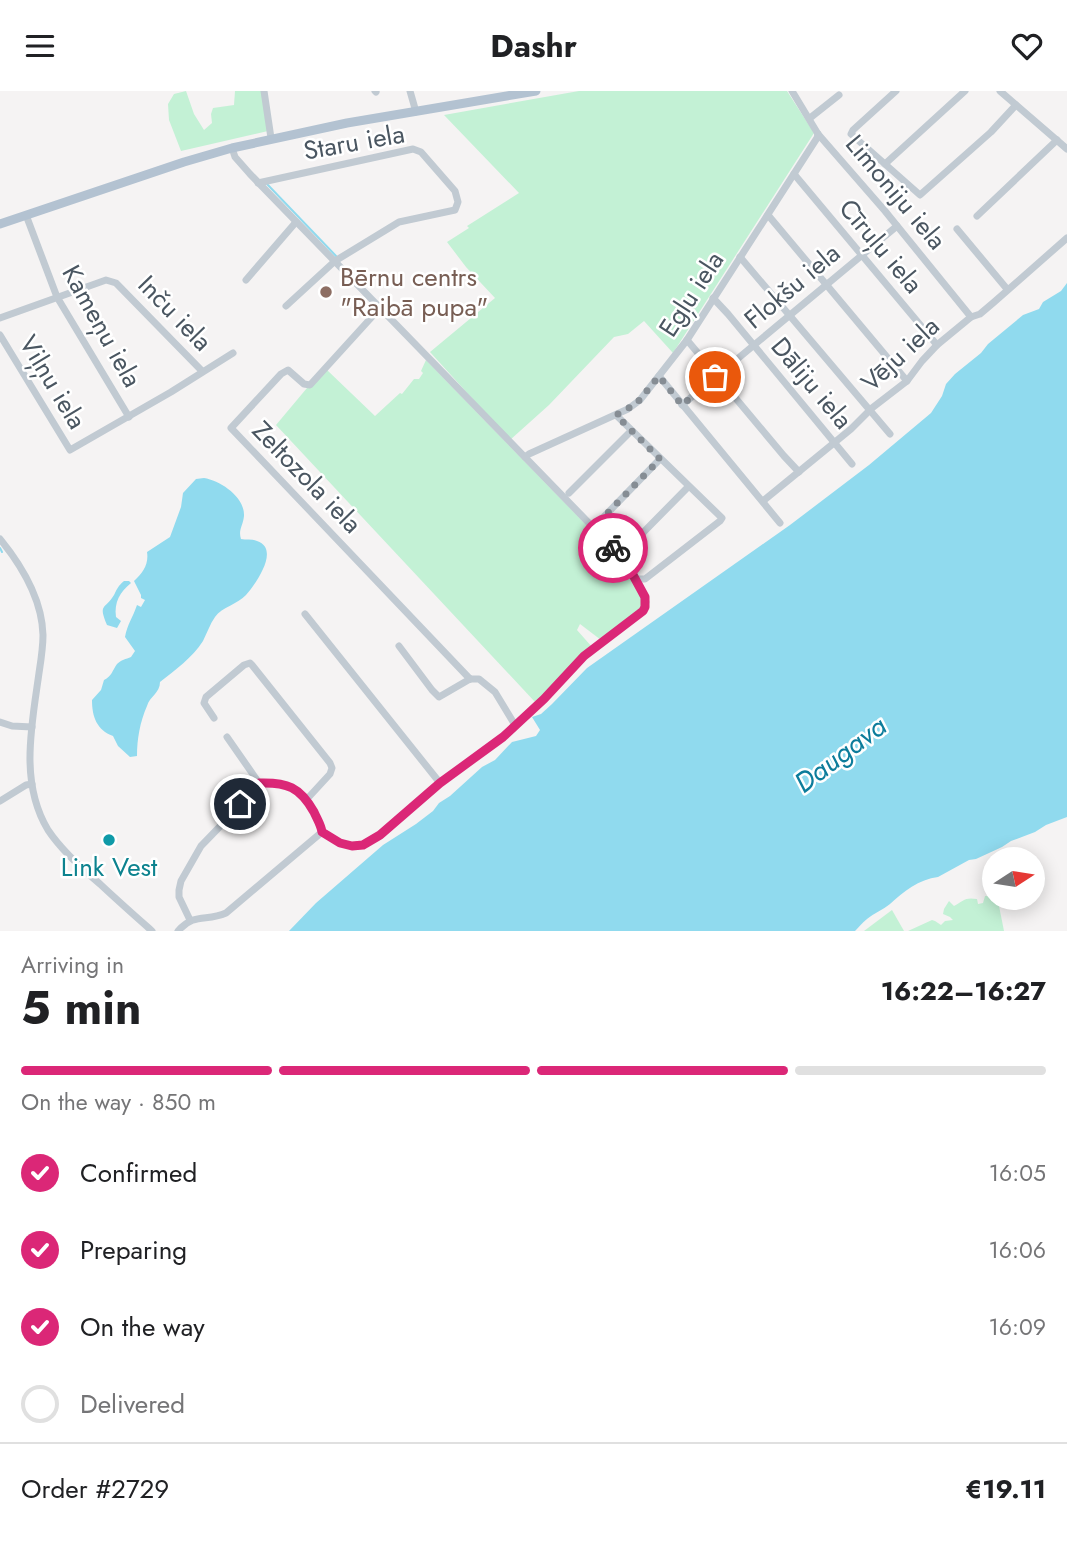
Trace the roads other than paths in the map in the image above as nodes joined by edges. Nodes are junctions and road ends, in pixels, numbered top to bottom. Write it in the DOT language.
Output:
graph roads {
  1 [pos="264,91"];
  2 [pos="410,91"];
  3 [pos="537,91"];
  4 [pos="792,91"];
  5 [pos="896,91"];
  6 [pos="965,91"];
  7 [pos="1000,91"];
  8 [pos="839,95"];
  9 [pos="1016,105"];
  10 [pos="416,112"];
  11 [pos="810,118"];
  12 [pos="818,134"];
  13 [pos="271,138"];
  14 [pos="1057,139"];
  15 [pos="232,148"];
  16 [pos="1067,149"];
  17 [pos="885,164"];
  18 [pos="794,174"];
  19 [pos="258,183"];
  20 [pos="26,215"];
  21 [pos="768,215"];
  22 [pos="977,216"];
  23 [pos="296,222"];
  24 [pos="0,224"];
  25 [pos="897,226"];
  26 [pos="957,229"];
  27 [pos="1067,238"];
  28 [pos="862,255"];
  29 [pos="740,257"];
  30 [pos="334,261"];
  31 [pos="246,280"];
  32 [pos="826,285"];
  33 [pos="1007,289"];
  34 [pos="57,297"];
  35 [pos="713,298"];
  36 [pos="286,306"];
  37 [pos="380,309"];
  38 [pos="790,316"];
  39 [pos="971,317"];
  40 [pos="0,318"];
  41 [pos="0,335"];
  42 [pos="687,340"];
  43 [pos="937,345"];
  44 [pos="753,346"];
  45 [pos="233,353"];
  46 [pos="202,371"];
  47 [pos="718,375"];
  48 [pos="659,376"];
  49 [pos="906,381"];
  50 [pos="682,405"];
  51 [pos="870,411"];
  52 [pos="616,415"];
  53 [pos="129,417"];
  54 [pos="631,431"];
  55 [pos="890,434"];
  56 [pos="835,443"];
  57 [pos="525,457"];
  58 [pos="660,459"];
  59 [pos="852,464"];
  60 [pos="799,472"];
  61 [pos="688,487"];
  62 [pos="569,493"];
  63 [pos="763,501"];
  64 [pos="780,523"];
  65 [pos="593,528"];
  66 [pos="0,539"];
  67 [pos="620,556"];
  68 [pos="635,579"];
  69 [pos="305,614"];
  70 [pos="399,646"];
  71 [pos="470,679"];
  72 [pos="214,717"];
  73 [pos="1,723"];
  74 [pos="515,725"];
  75 [pos="32,727"];
  76 [pos="227,737"];
  77 [pos="259,783"];
  78 [pos="440,783"];
  79 [pos="32,784"];
  80 [pos="307,799"];
  81 [pos="0,801"];
  82 [pos="322,832"];
  83 [pos="190,920"];
  84 [pos="152,931"];
  85 [pos="178,931"];
  1 -- 13 [label="street"];
  2 -- 10 [label="street"];
  3 -- 10 [label="main road"];
  4 -- 11 [label="street, Limoniju iela"];
  5 -- 17 [label="street"];
  6 -- 17 [label="street"];
  7 -- 9 [label="street"];
  8 -- 11 [label="street"];
  9 -- 14 [label="street"];
  9 -- 17 [label="street"];
  10 -- 13 [label="main road"];
  11 -- 12 [label="street, Limoniju iela"];
  12 -- 18 [label="street, Egļu iela"];
  12 -- 25 [label="street, Limoniju iela"];
  13 -- 15 [label="main road"];
  14 -- 16 [label="street"];
  14 -- 22 [label="street"];
  15 -- 19 [label="street"];
  15 -- 20 [label="main road"];
  18 -- 21 [label="street, Egļu iela"];
  18 -- 28 [label="street, Cīruļu iela"];
  19 -- 23 [label="street"];
  19 -- 30 [label="street, Staru iela"];
  20 -- 24 [label="main road"];
  20 -- 34 [label="street, Kameņu iela"];
  21 -- 29 [label="street, Egļu iela"];
  21 -- 32 [label="street"];
  23 -- 30 [label="street"];
  23 -- 31 [label="street"];
  25 -- 28 [label="street, Flokšu iela"];
  25 -- 39 [label="street, Limoniju iela"];
  26 -- 33 [label="street"];
  27 -- 33 [label="street, Vēju iela"];
  28 -- 32 [label="street, Flokšu iela"];
  28 -- 43 [label="street, Cīruļu iela"];
  29 -- 35 [label="street, Egļu iela"];
  29 -- 38 [label="street"];
  30 -- 36 [label="street"];
  30 -- 37 [label="street"];
  32 -- 38 [label="street, Flokšu iela"];
  32 -- 49 [label="street"];
  33 -- 39 [label="street, Vēju iela"];
  34 -- 40 [label="street, Inču iela"];
  34 -- 46 [label="street, Inču iela"];
  34 -- 53 [label="street, Kameņu iela"];
  35 -- 42 [label="street, Egļu iela"];
  35 -- 44 [label="street, Dāliju iela"];
  37 -- 57 [label="street"];
  37 -- 71 [label="street, Zeltozola iela"];
  38 -- 44 [label="street, Flokšu iela"];
  38 -- 51 [label="street"];
  39 -- 43 [label="street, Vēju iela"];
  41 -- 53 [label="street, Viļņu iela"];
  42 -- 47 [label="street"];
  42 -- 48 [label="street, Egļu iela"];
  43 -- 49 [label="street, Vēju iela"];
  44 -- 47 [label="street, Flokšu iela"];
  44 -- 56 [label="street, Dāliju iela"];
  45 -- 46 [label="street"];
  46 -- 53 [label="street"];
  47 -- 50 [label="street, Flokšu iela"];
  47 -- 60 [label="street"];
  48 -- 50 [label="street"];
  48 -- 52 [label="street, Egļu iela"];
  49 -- 51 [label="street, Vēju iela"];
  50 -- 63 [label="street"];
  51 -- 55 [label="street"];
  51 -- 56 [label="street, Vēju iela"];
  52 -- 54 [label="street"];
  52 -- 57 [label="street, Egļu iela"];
  54 -- 58 [label="street"];
  54 -- 62 [label="street"];
  56 -- 59 [label="street, Dāliju iela"];
  56 -- 60 [label="street, Vēju iela"];
  57 -- 65 [label="street"];
  58 -- 61 [label="street"];
  58 -- 65 [label="street"];
  60 -- 63 [label="street, Vēju iela"];
  61 -- 67 [label="street"];
  61 -- 68 [label="street"];
  63 -- 64 [label="street"];
  65 -- 67 [label="street"];
  66 -- 75 [label="street"];
  67 -- 68 [label="street"];
  68 -- 74 [label="street"];
  69 -- 78 [label="street"];
  70 -- 71 [label="street"];
  71 -- 74 [label="street"];
  72 -- 80 [label="street"];
  73 -- 75 [label="street"];
  74 -- 78 [label="street"];
  75 -- 79 [label="street"];
  76 -- 77 [label="street"];
  77 -- 80 [label="street"];
  77 -- 83 [label="street"];
  78 -- 82 [label="street"];
  79 -- 81 [label="street"];
  79 -- 84 [label="street"];
  80 -- 82 [label="street"];
  82 -- 83 [label="street"];
  83 -- 85 [label="street"];
}
